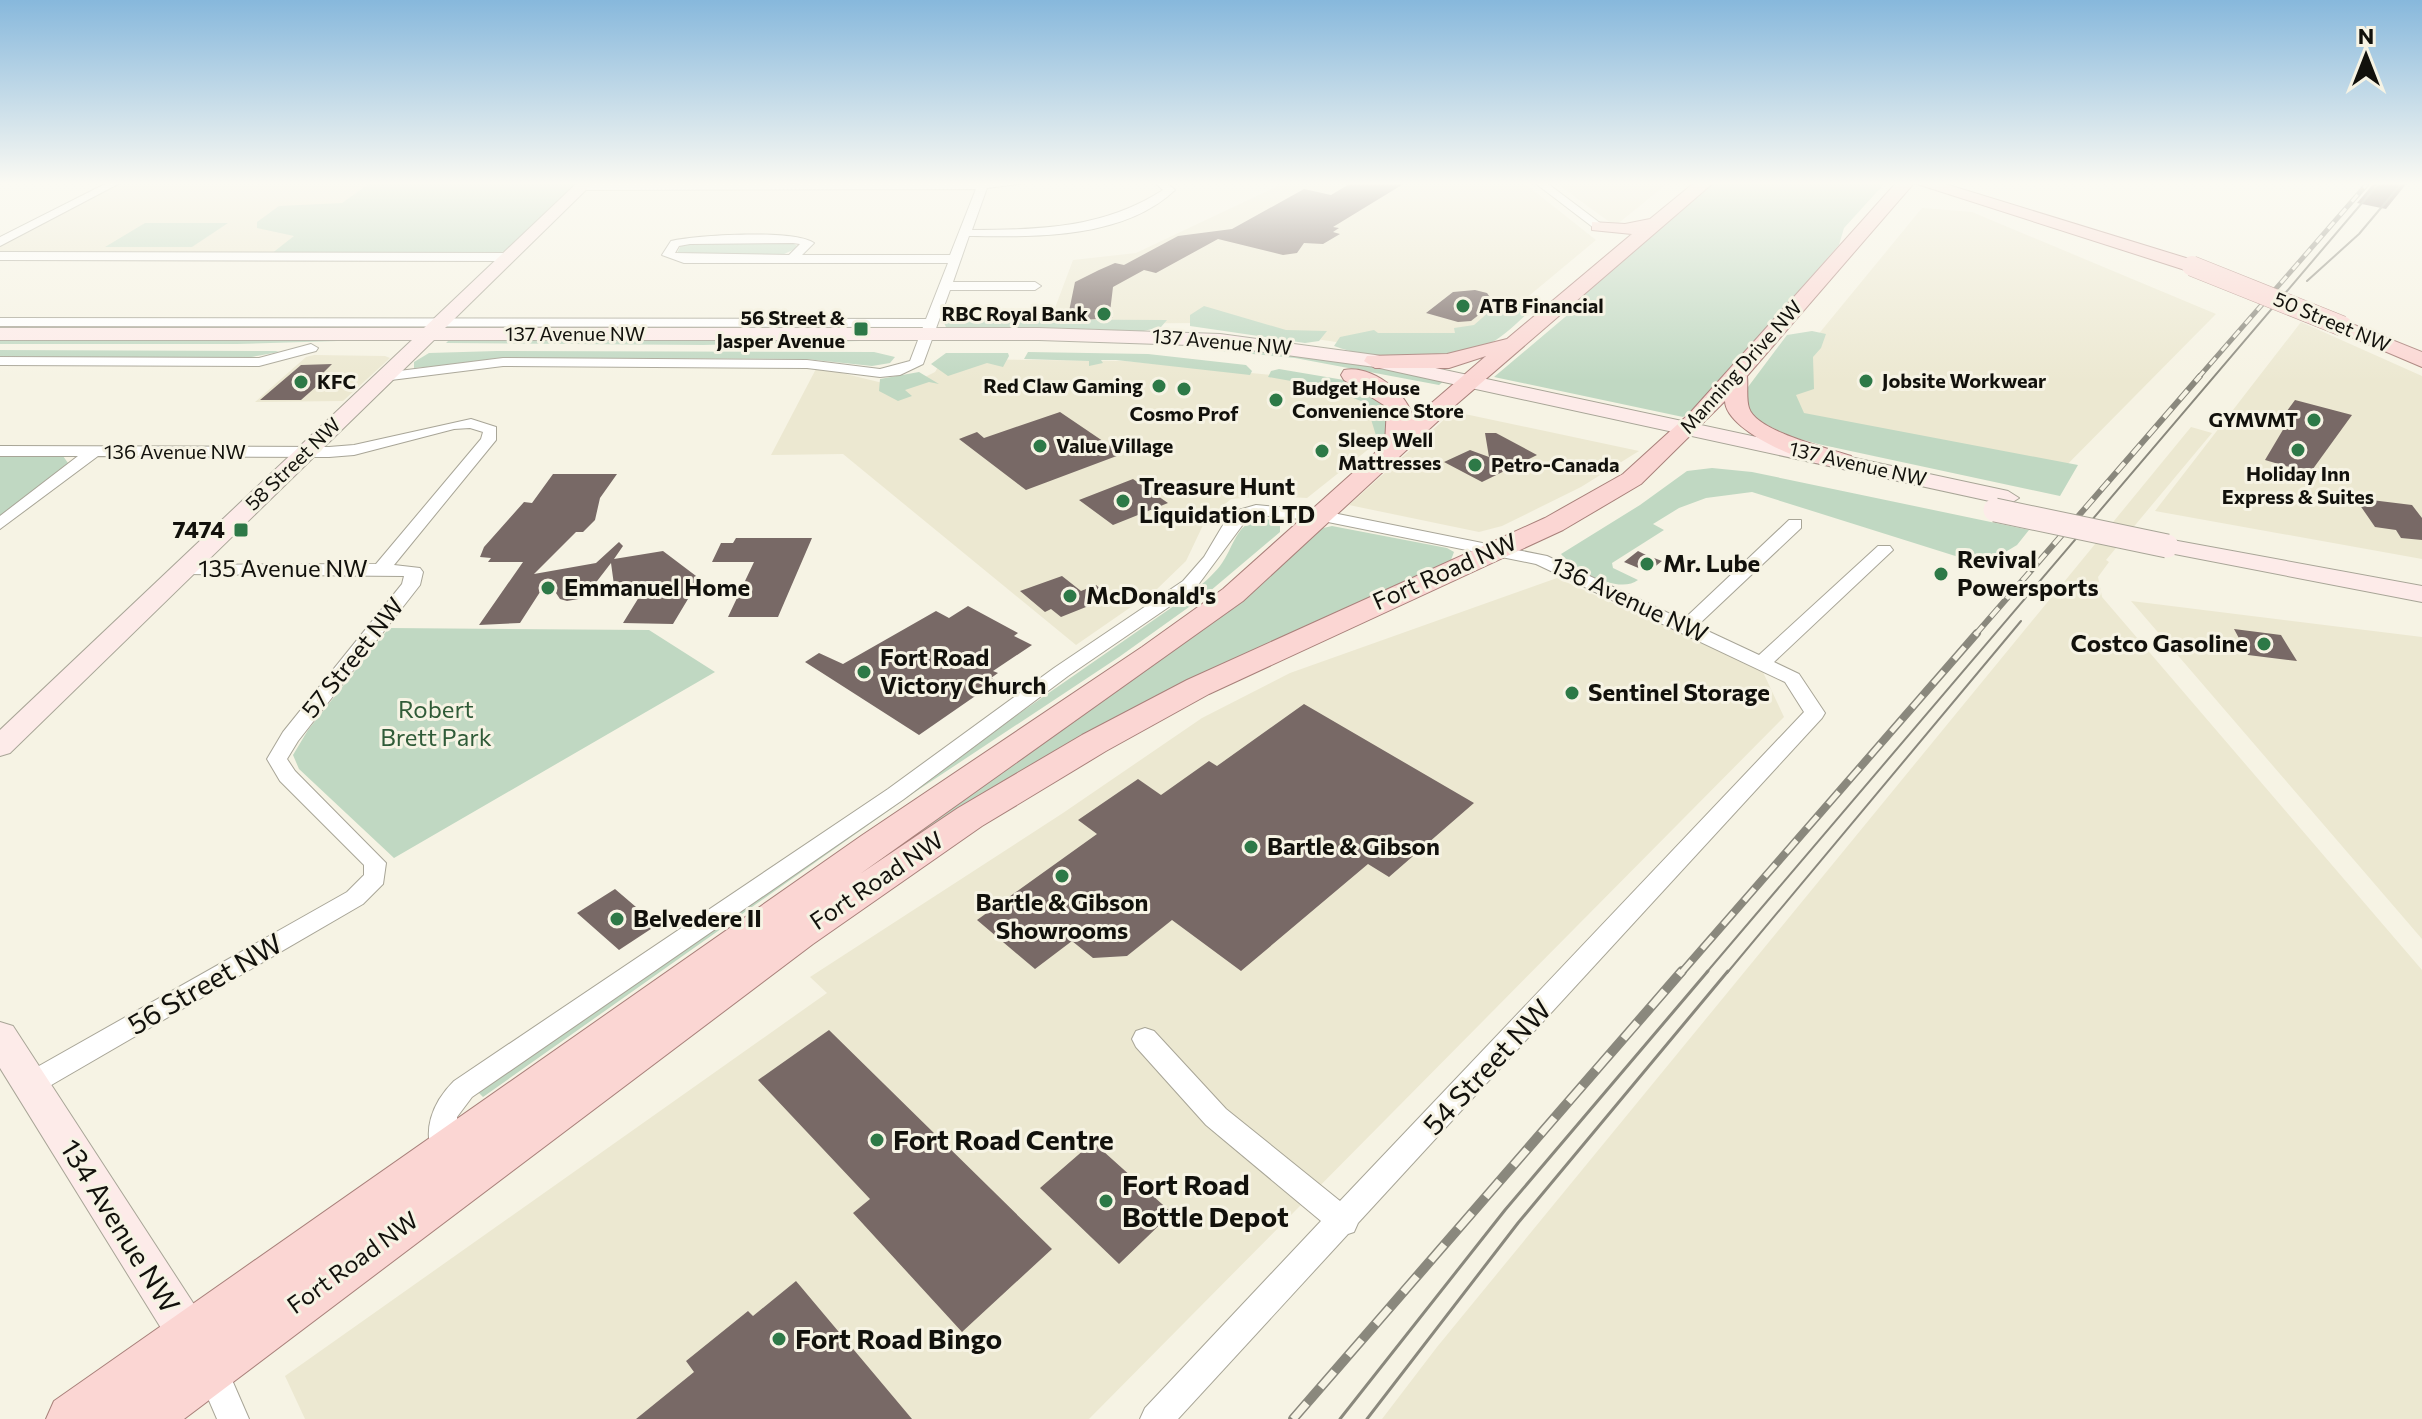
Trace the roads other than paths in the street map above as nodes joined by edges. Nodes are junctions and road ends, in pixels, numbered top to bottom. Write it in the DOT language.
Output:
graph roads {
  1 [pos="517,249"];
  2 [pos="672,249"];
  3 [pos="802,249"];
  4 [pos="959,249"];
  5 [pos="1615,249"];
  6 [pos="1624,249"];
  7 [pos="1847,249"];
  8 [pos="2149,249"];
  9 [pos="0,256"];
  10 [pos="1616,256"];
  11 [pos="509,257"];
  12 [pos="792,259"];
  13 [pos="955,259"];
  14 [pos="945,286"];
  15 [pos="1035,286"];
  16 [pos="2344,321"];
  17 [pos="0,322"];
  18 [pos="1526,332"];
  19 [pos="0,334"];
  20 [pos="428,335"];
  21 [pos="926,335"];
  22 [pos="1177,344"];
  23 [pos="0,347"];
  24 [pos="311,348"];
  25 [pos="2422,349"];
  26 [pos="2422,360"];
  27 [pos="0,361"];
  28 [pos="1375,361"];
  29 [pos="1352,375"];
  30 [pos="1736,376"];
  31 [pos="383,377"];
  32 [pos="1461,388"];
  33 [pos="491,430"];
  34 [pos="1681,434"];
  35 [pos="1397,445"];
  36 [pos="0,451"];
  37 [pos="93,452"];
  38 [pos="305,452"];
  39 [pos="1842,461"];
  40 [pos="2001,504"];
  41 [pos="1323,516"];
  42 [pos="0,524"];
  43 [pos="1795,524"];
  44 [pos="2172,540"];
  45 [pos="1496,550"];
  46 [pos="1884,550"];
  47 [pos="184,569"];
  48 [pos="381,569"];
  49 [pos="2422,576"];
  50 [pos="2422,594"];
  51 [pos="1686,627"];
  52 [pos="1763,662"];
  53 [pos="1815,713"];
  54 [pos="0,746"];
  55 [pos="886,855"];
  56 [pos="375,878"];
  57 [pos="0,1037"];
  58 [pos="1145,1039"];
  59 [pos="32,1083"];
  60 [pos="445,1152"];
  61 [pos="1344,1222"];
  62 [pos="200,1352"];
  63 [pos="72,1419"];
  64 [pos="141,1419"];
  65 [pos="233,1419"];
  66 [pos="1156,1419"];
  1 -- 11 [label="main road, 58 Street NW"];
  2 -- 12 [label="street"];
  3 -- 12 [label="street"];
  4 -- 13 [label="street"];
  5 -- 10 [label="main road"];
  6 -- 10 [label="main road"];
  7 -- 30 [label="main road, Manning Drive NW"];
  8 -- 16 [label="main road, 50 Street NW, bridge"];
  9 -- 11 [label="street"];
  10 -- 18 [label="main road"];
  11 -- 20 [label="main road, 58 Street NW"];
  12 -- 13 [label="street"];
  13 -- 14 [label="street"];
  14 -- 15 [label="street"];
  14 -- 21 [label="street"];
  16 -- 25 [label="main road, 50 Street NW"];
  16 -- 26 [label="main road, 50 Street NW"];
  17 -- 20 [label="street, 137 Avenue NW"];
  18 -- 28 [label="main road"];
  18 -- 32 [label="main road"];
  19 -- 20 [label="main road, 137 Avenue NW"];
  20 -- 21 [label="main road, 137 Avenue NW"];
  20 -- 21 [label="street, 137 Avenue NW"];
  20 -- 24 [label="main road, 137 Avenue NW"];
  20 -- 31 [label="main road, 58 Street NW"];
  21 -- 22 [label="main road, 137 Avenue NW"];
  21 -- 22 [label="main road, 137 Avenue NW"];
  21 -- 31 [label="street, 137 Avenue NW"];
  22 -- 28 [label="main road, 137 Avenue NW"];
  22 -- 29 [label="main road, 137 Avenue NW"];
  23 -- 24 [label="main road, 137 Avenue NW"];
  24 -- 27 [label="street, 137 Avenue NW"];
  28 -- 32 [label="main road, 137 Avenue NW"];
  29 -- 32 [label="main road, 137 Avenue NW"];
  29 -- 35 [label="main road"];
  30 -- 34 [label="main road, Manning Drive NW"];
  30 -- 39 [label="main road"];
  31 -- 38 [label="main road, 58 Street NW"];
  32 -- 34 [label="main road, 137 Avenue NW"];
  32 -- 35 [label="main road, Fort Road NW"];
  33 -- 38 [label="street, 136 Avenue NW"];
  33 -- 48 [label="street, 57 Street NW"];
  34 -- 39 [label="main road, 137 Avenue NW"];
  34 -- 40 [label="main road, 137 Avenue NW"];
  34 -- 45 [label="main road, Fort Road NW"];
  35 -- 41 [label="main road, Fort Road NW"];
  36 -- 37 [label="street, 136 Avenue NW"];
  37 -- 38 [label="street, 136 Avenue NW"];
  37 -- 42 [label="street"];
  38 -- 47 [label="main road, 58 Street NW"];
  39 -- 40 [label="main road, 137 Avenue NW"];
  40 -- 44 [label="main road, 137 Avenue NW, bridge"];
  41 -- 45 [label="street, 136 Avenue NW"];
  41 -- 55 [label="main road, Fort Road NW"];
  41 -- 60 [label="street"];
  43 -- 51 [label="street"];
  44 -- 49 [label="main road, 137 Avenue NW"];
  44 -- 50 [label="main road, 137 Avenue NW"];
  45 -- 51 [label="street, 136 Avenue NW"];
  45 -- 55 [label="main road, Fort Road NW"];
  46 -- 52 [label="street"];
  47 -- 48 [label="street, 135 Avenue NW"];
  47 -- 54 [label="main road, 58 Street NW"];
  48 -- 56 [label="street, 57 Street NW"];
  51 -- 52 [label="street, 136 Avenue NW"];
  52 -- 53 [label="street, 136 Avenue NW"];
  53 -- 61 [label="street, 54 Street NW"];
  55 -- 60 [label="main road, Fort Road NW"];
  55 -- 62 [label="main road, Fort Road NW"];
  56 -- 59 [label="street, 56 Street NW"];
  57 -- 59 [label="main road, 134 Avenue NW"];
  58 -- 61 [label="street"];
  59 -- 62 [label="main road, 134 Avenue NW"];
  60 -- 62 [label="main road, Fort Road NW"];
  61 -- 66 [label="street, 54 Street NW"];
  62 -- 63 [label="main road, Fort Road NW"];
  62 -- 64 [label="main road, Fort Road NW"];
  62 -- 65 [label="street, 134 Avenue NW"];
}
